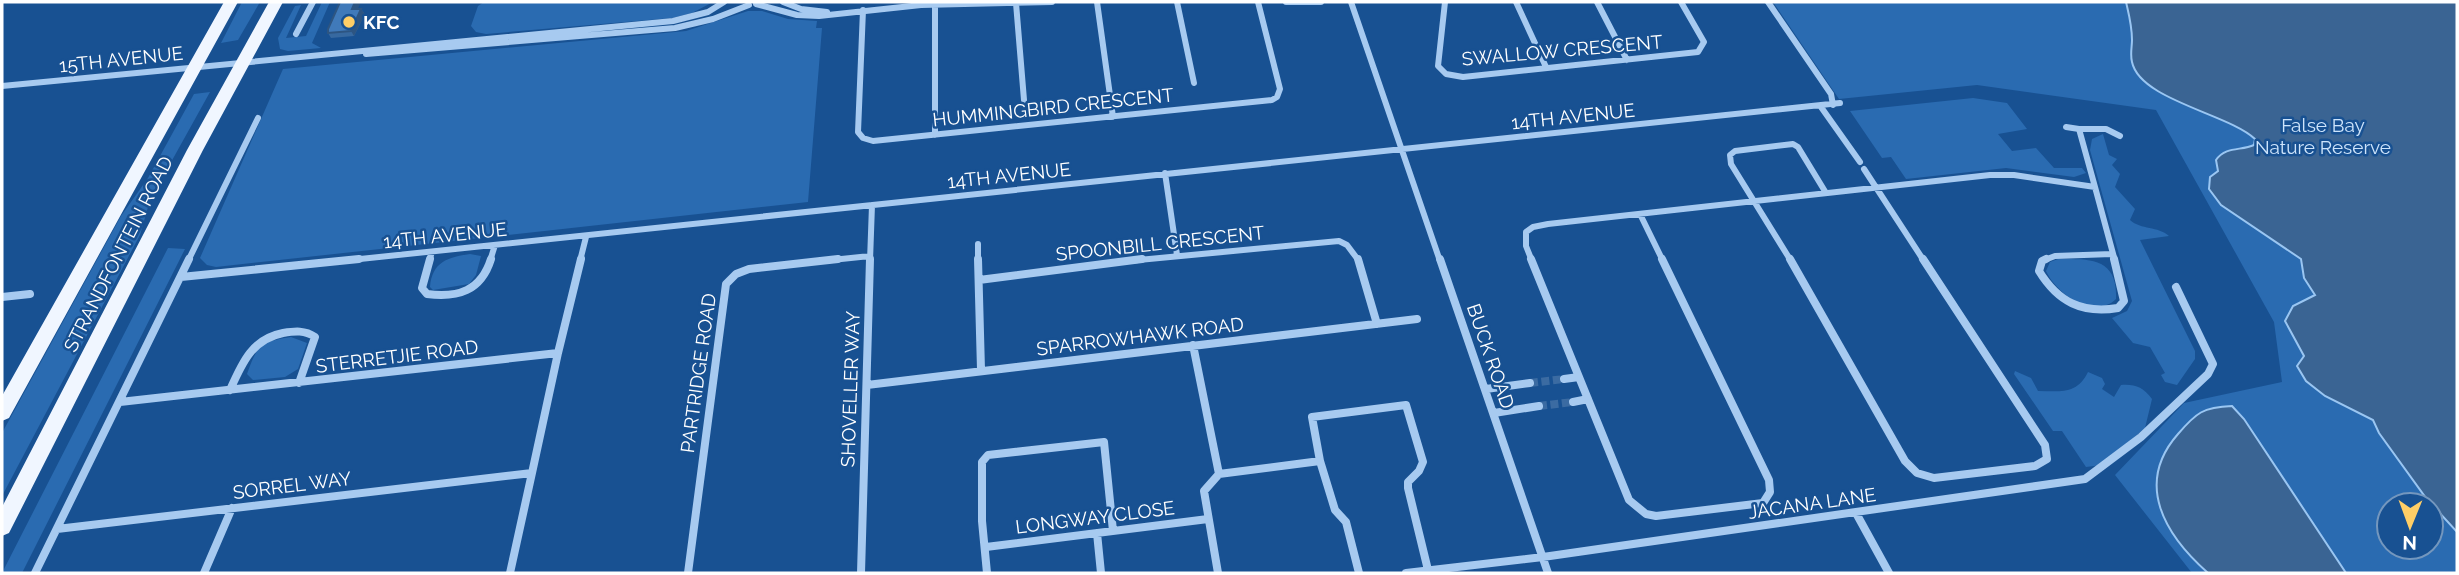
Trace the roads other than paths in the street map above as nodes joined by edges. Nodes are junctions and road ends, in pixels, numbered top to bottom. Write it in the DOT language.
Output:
graph roads {
  1 [pos="231,2"];
  2 [pos="276,2"];
  3 [pos="313,2"];
  4 [pos="724,2"];
  5 [pos="734,2"];
  6 [pos="763,2"];
  7 [pos="783,2"];
  8 [pos="1052,2"];
  9 [pos="1097,2"];
  10 [pos="1177,2"];
  11 [pos="1258,2"];
  12 [pos="1286,2"];
  13 [pos="1321,2"];
  14 [pos="1351,2"];
  15 [pos="1445,2"];
  16 [pos="1516,2"];
  17 [pos="1597,2"];
  18 [pos="1681,2"];
  19 [pos="1768,2"];
  20 [pos="1016,3"];
  21 [pos="752,5"];
  22 [pos="935,5"];
  23 [pos="863,10"];
  24 [pos="838,12"];
  25 [pos="296,34"];
  26 [pos="330,53"];
  27 [pos="1627,60"];
  28 [pos="244,62"];
  29 [pos="195,67"];
  30 [pos="1546,68"];
  31 [pos="1194,83"];
  32 [pos="2,86"];
  33 [pos="1024,100"];
  34 [pos="1821,107"];
  35 [pos="1112,117"];
  36 [pos="258,118"];
  37 [pos="2066,127"];
  38 [pos="2079,129"];
  39 [pos="936,135"];
  40 [pos="2120,136"];
  41 [pos="1404,149"];
  42 [pos="1165,173"];
  43 [pos="1876,186"];
  44 [pos="2095,187"];
  45 [pos="1826,193"];
  46 [pos="1753,201"];
  47 [pos="872,205"];
  48 [pos="1640,214"];
  49 [pos="586,237"];
  50 [pos="978,244"];
  51 [pos="495,245"];
  52 [pos="432,252"];
  53 [pos="2112,254"];
  54 [pos="1177,255"];
  55 [pos="870,256"];
  56 [pos="181,278"];
  57 [pos="979,279"];
  58 [pos="2176,287"];
  59 [pos="30,294"];
  60 [pos="2,297"];
  61 [pos="1418,319"];
  62 [pos="1377,324"];
  63 [pos="1193,345"];
  64 [pos="558,353"];
  65 [pos="981,370"];
  66 [pos="1579,377"];
  67 [pos="1564,379"];
  68 [pos="299,383"];
  69 [pos="1530,383"];
  70 [pos="867,385"];
  71 [pos="1486,389"];
  72 [pos="230,390"];
  73 [pos="1588,399"];
  74 [pos="120,402"];
  75 [pos="1573,402"];
  76 [pos="1539,406"];
  77 [pos="2,412"];
  78 [pos="1494,413"];
  79 [pos="1320,461"];
  80 [pos="532,473"];
  81 [pos="1219,474"];
  82 [pos="232,509"];
  83 [pos="1856,513"];
  84 [pos="1208,519"];
  85 [pos="2,527"];
  86 [pos="57,529"];
  87 [pos="1113,531"];
  88 [pos="1097,533"];
  89 [pos="986,547"];
  90 [pos="1543,557"];
  91 [pos="1428,570"];
  92 [pos="35,573"];
  93 [pos="204,573"];
  94 [pos="510,573"];
  95 [pos="688,573"];
  96 [pos="861,573"];
  97 [pos="987,573"];
  98 [pos="1101,573"];
  99 [pos="1218,573"];
  100 [pos="1359,573"];
  101 [pos="1406,573"];
  102 [pos="1548,573"];
  103 [pos="1889,573"];
  1 -- 29 [label="main road, STRANDFONTEIN ROAD"];
  2 -- 28 [label="main road, STRANDFONTEIN ROAD"];
  3 -- 25 [label="street"];
  4 -- 26 [label="street"];
  5 -- 21 [label="street"];
  6 -- 21 [label="street"];
  7 -- 24 [label="street"];
  8 -- 20 [label="street"];
  9 -- 35 [label="street"];
  10 -- 31 [label="street"];
  11 -- 35 [label="street, HUMMINGBIRD CRESCENT"];
  12 -- 13 [label="street"];
  14 -- 41 [label="street, BUCK ROAD"];
  15 -- 30 [label="street, SWALLOW CRESCENT"];
  16 -- 30 [label="street"];
  17 -- 27 [label="street"];
  18 -- 27 [label="street, SWALLOW CRESCENT"];
  19 -- 34 [label="street, 14TH AVENUE"];
  20 -- 22 [label="street"];
  20 -- 33 [label="street"];
  21 -- 24 [label="street"];
  21 -- 26 [label="street"];
  22 -- 23 [label="street"];
  22 -- 39 [label="street"];
  23 -- 24 [label="street"];
  23 -- 39 [label="street, HUMMINGBIRD CRESCENT"];
  26 -- 28 [label="street, 15TH AVENUE"];
  27 -- 30 [label="street, SWALLOW CRESCENT"];
  28 -- 29 [label="street, 15TH AVENUE"];
  28 -- 85 [label="main road, STRANDFONTEIN ROAD"];
  29 -- 32 [label="street, 15TH AVENUE"];
  29 -- 77 [label="main road, STRANDFONTEIN ROAD"];
  34 -- 41 [label="street, 14TH AVENUE"];
  34 -- 43 [label="street"];
  35 -- 39 [label="street, HUMMINGBIRD CRESCENT"];
  36 -- 56 [label="street"];
  37 -- 38 [label="street"];
  38 -- 40 [label="street"];
  38 -- 44 [label="street"];
  41 -- 42 [label="street, 14TH AVENUE"];
  41 -- 71 [label="street, BUCK ROAD"];
  42 -- 47 [label="street, 14TH AVENUE"];
  42 -- 54 [label="street"];
  43 -- 44 [label="street"];
  43 -- 45 [label="street"];
  43 -- 46 [label="street"];
  44 -- 53 [label="street"];
  45 -- 46 [label="street"];
  45 -- 46 [label="street"];
  46 -- 48 [label="street"];
  47 -- 49 [label="street, 14TH AVENUE"];
  47 -- 55 [label="street, SHOVELLER WAY"];
  48 -- 66 [label="street"];
  48 -- 73 [label="street"];
  49 -- 51 [label="street, 14TH AVENUE"];
  49 -- 64 [label="street"];
  50 -- 57 [label="street"];
  51 -- 52 [label="street, 14TH AVENUE"];
  51 -- 52 [label="street"];
  52 -- 56 [label="street, 14TH AVENUE"];
  53 -- 53 [label="street"];
  54 -- 57 [label="street, SPOONBILL CRESCENT"];
  54 -- 62 [label="street, SPOONBILL CRESCENT"];
  55 -- 70 [label="street, SHOVELLER WAY"];
  55 -- 95 [label="street, PARTRIDGE ROAD"];
  56 -- 74 [label="street"];
  57 -- 65 [label="street"];
  58 -- 83 [label="street, JACANA LANE"];
  59 -- 60 [label="street"];
  61 -- 62 [label="street, SPARROWHAWK ROAD"];
  62 -- 63 [label="street, SPARROWHAWK ROAD"];
  63 -- 65 [label="street, SPARROWHAWK ROAD"];
  63 -- 81 [label="street"];
  64 -- 68 [label="street, STERRETJIE ROAD"];
  64 -- 80 [label="street"];
  65 -- 70 [label="street, SPARROWHAWK ROAD"];
  66 -- 67 [label="street"];
  66 -- 73 [label="street"];
  68 -- 72 [label="street, STERRETJIE ROAD"];
  68 -- 72 [label="street"];
  69 -- 71 [label="street"];
  70 -- 96 [label="street, SHOVELLER WAY"];
  71 -- 78 [label="street, BUCK ROAD"];
  72 -- 74 [label="street, STERRETJIE ROAD"];
  73 -- 75 [label="street"];
  74 -- 86 [label="street"];
  76 -- 78 [label="street"];
  78 -- 90 [label="street, BUCK ROAD"];
  79 -- 81 [label="street"];
  79 -- 91 [label="street"];
  79 -- 100 [label="street"];
  80 -- 82 [label="street, SORREL WAY"];
  80 -- 94 [label="street"];
  81 -- 84 [label="street"];
  82 -- 86 [label="street, SORREL WAY"];
  82 -- 93 [label="street"];
  83 -- 90 [label="street, JACANA LANE"];
  83 -- 103 [label="street"];
  84 -- 87 [label="street, LONGWAY CLOSE"];
  84 -- 99 [label="street"];
  86 -- 92 [label="street"];
  87 -- 88 [label="street, LONGWAY CLOSE"];
  87 -- 89 [label="street"];
  88 -- 89 [label="street, LONGWAY CLOSE"];
  88 -- 98 [label="street"];
  89 -- 97 [label="street"];
  90 -- 91 [label="street, JACANA LANE"];
  90 -- 102 [label="street, BUCK ROAD"];
  91 -- 101 [label="street, JACANA LANE"];
}
